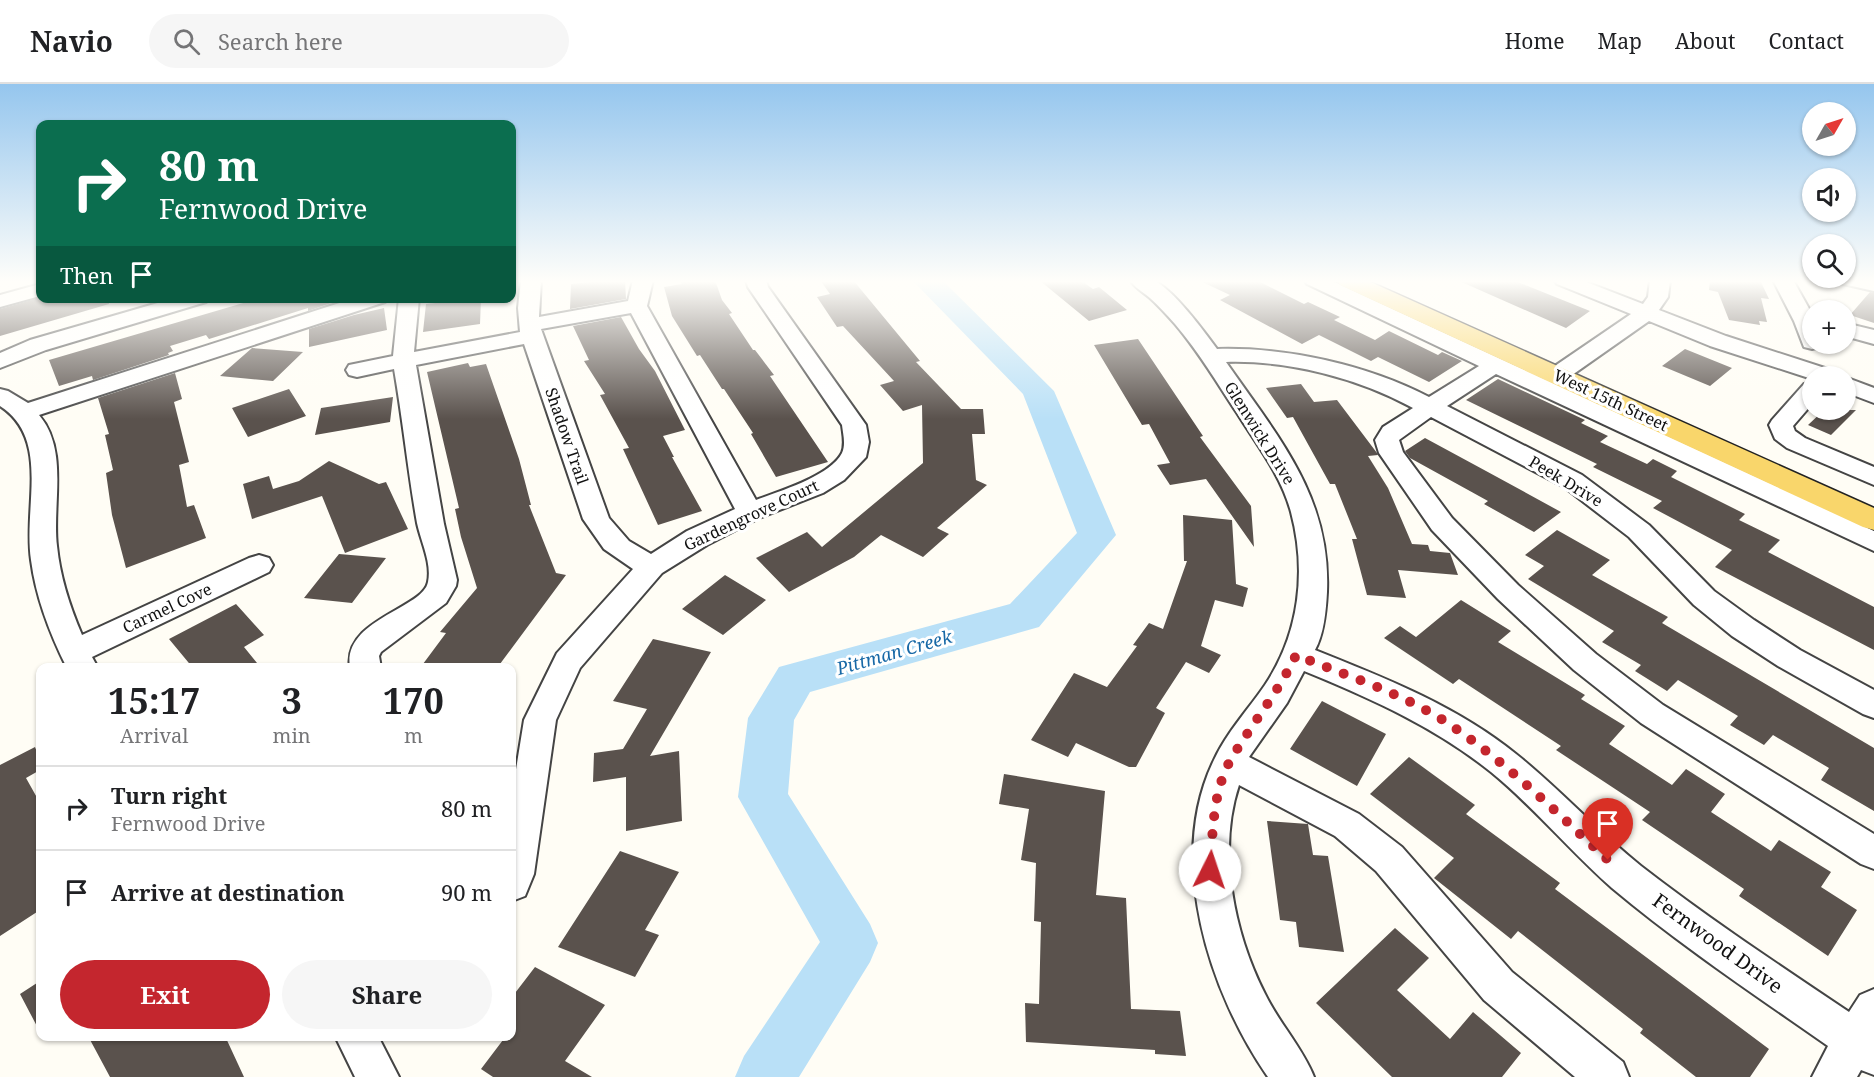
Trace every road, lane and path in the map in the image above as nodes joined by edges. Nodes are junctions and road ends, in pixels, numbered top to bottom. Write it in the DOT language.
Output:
graph roads {
  1 [pos="102,326"];
  2 [pos="290,326"];
  3 [pos="406,326"];
  4 [pos="530,326"];
  5 [pos="546,326"];
  6 [pos="648,326"];
  7 [pos="786,326"];
  8 [pos="1186,326"];
  9 [pos="1413,326"];
  10 [pos="1462,326"];
  11 [pos="1483,326"];
  12 [pos="1628,326"];
  13 [pos="1681,326"];
  14 [pos="530,330"];
  15 [pos="1856,332"];
  16 [pos="1874,337"];
  17 [pos="1210,356"];
  18 [pos="0,361"];
  19 [pos="404,361"];
  20 [pos="1495,365"];
  21 [pos="1567,369"];
  22 [pos="1802,369"];
  23 [pos="357,370"];
  24 [pos="1856,389"];
  25 [pos="0,396"];
  26 [pos="1874,396"];
  27 [pos="1802,401"];
  28 [pos="1429,407"];
  29 [pos="24,412"];
  30 [pos="1874,477"];
  31 [pos="1874,495"];
  32 [pos="750,512"];
  33 [pos="1874,520"];
  34 [pos="1874,542"];
  35 [pos="259,565"];
  36 [pos="652,566"];
  37 [pos="1296,655"];
  38 [pos="79,660"];
  39 [pos="364,663"];
  40 [pos="1870,695"];
  41 [pos="523,755"];
  42 [pos="1229,763"];
  43 [pos="1874,853"];
  44 [pos="516,874"];
  45 [pos="1868,1034"];
  46 [pos="1293,1077"];
  47 [pos="1608,1077"];
  48 [pos="1833,1077"];
  1 -- 18 [label="street"];
  2 -- 29 [label="street"];
  3 -- 19 [label="street"];
  4 -- 14 [label="street, Shadow Trail"];
  5 -- 14 [label="street"];
  6 -- 32 [label="street"];
  7 -- 32 [label="street, Gardengrove Court"];
  8 -- 17 [label="street, Glenwick Drive"];
  9 -- 20 [label="street"];
  10 -- 21 [label="main road, West 15th Street"];
  11 -- 21 [label="main road, West 15th Street"];
  12 -- 21 [label="street"];
  13 -- 22 [label="street"];
  14 -- 19 [label="street"];
  14 -- 36 [label="street, Shadow Trail"];
  15 -- 16 [label="street"];
  17 -- 28 [label="street, Peek Drive"];
  17 -- 37 [label="street, Glenwick Drive"];
  19 -- 23 [label="street"];
  19 -- 39 [label="street"];
  20 -- 28 [label="street"];
  20 -- 34 [label="street"];
  21 -- 31 [label="main road, West 15th Street"];
  21 -- 33 [label="main road, West 15th Street"];
  24 -- 26 [label="street"];
  25 -- 29 [label="street"];
  27 -- 30 [label="street"];
  28 -- 40 [label="street, Peek Drive"];
  28 -- 43 [label="street"];
  29 -- 38 [label="street"];
  32 -- 36 [label="street, Gardengrove Court"];
  35 -- 38 [label="street, Carmel Cove"];
  36 -- 41 [label="street, Gardengrove Court"];
  37 -- 42 [label="street, Glenwick Drive"];
  37 -- 45 [label="street, Fernwood Drive"];
  41 -- 44 [label="street, Gardengrove Court"];
  42 -- 46 [label="street, Glenwick Drive"];
  42 -- 47 [label="street"];
  45 -- 48 [label="street"];
}
